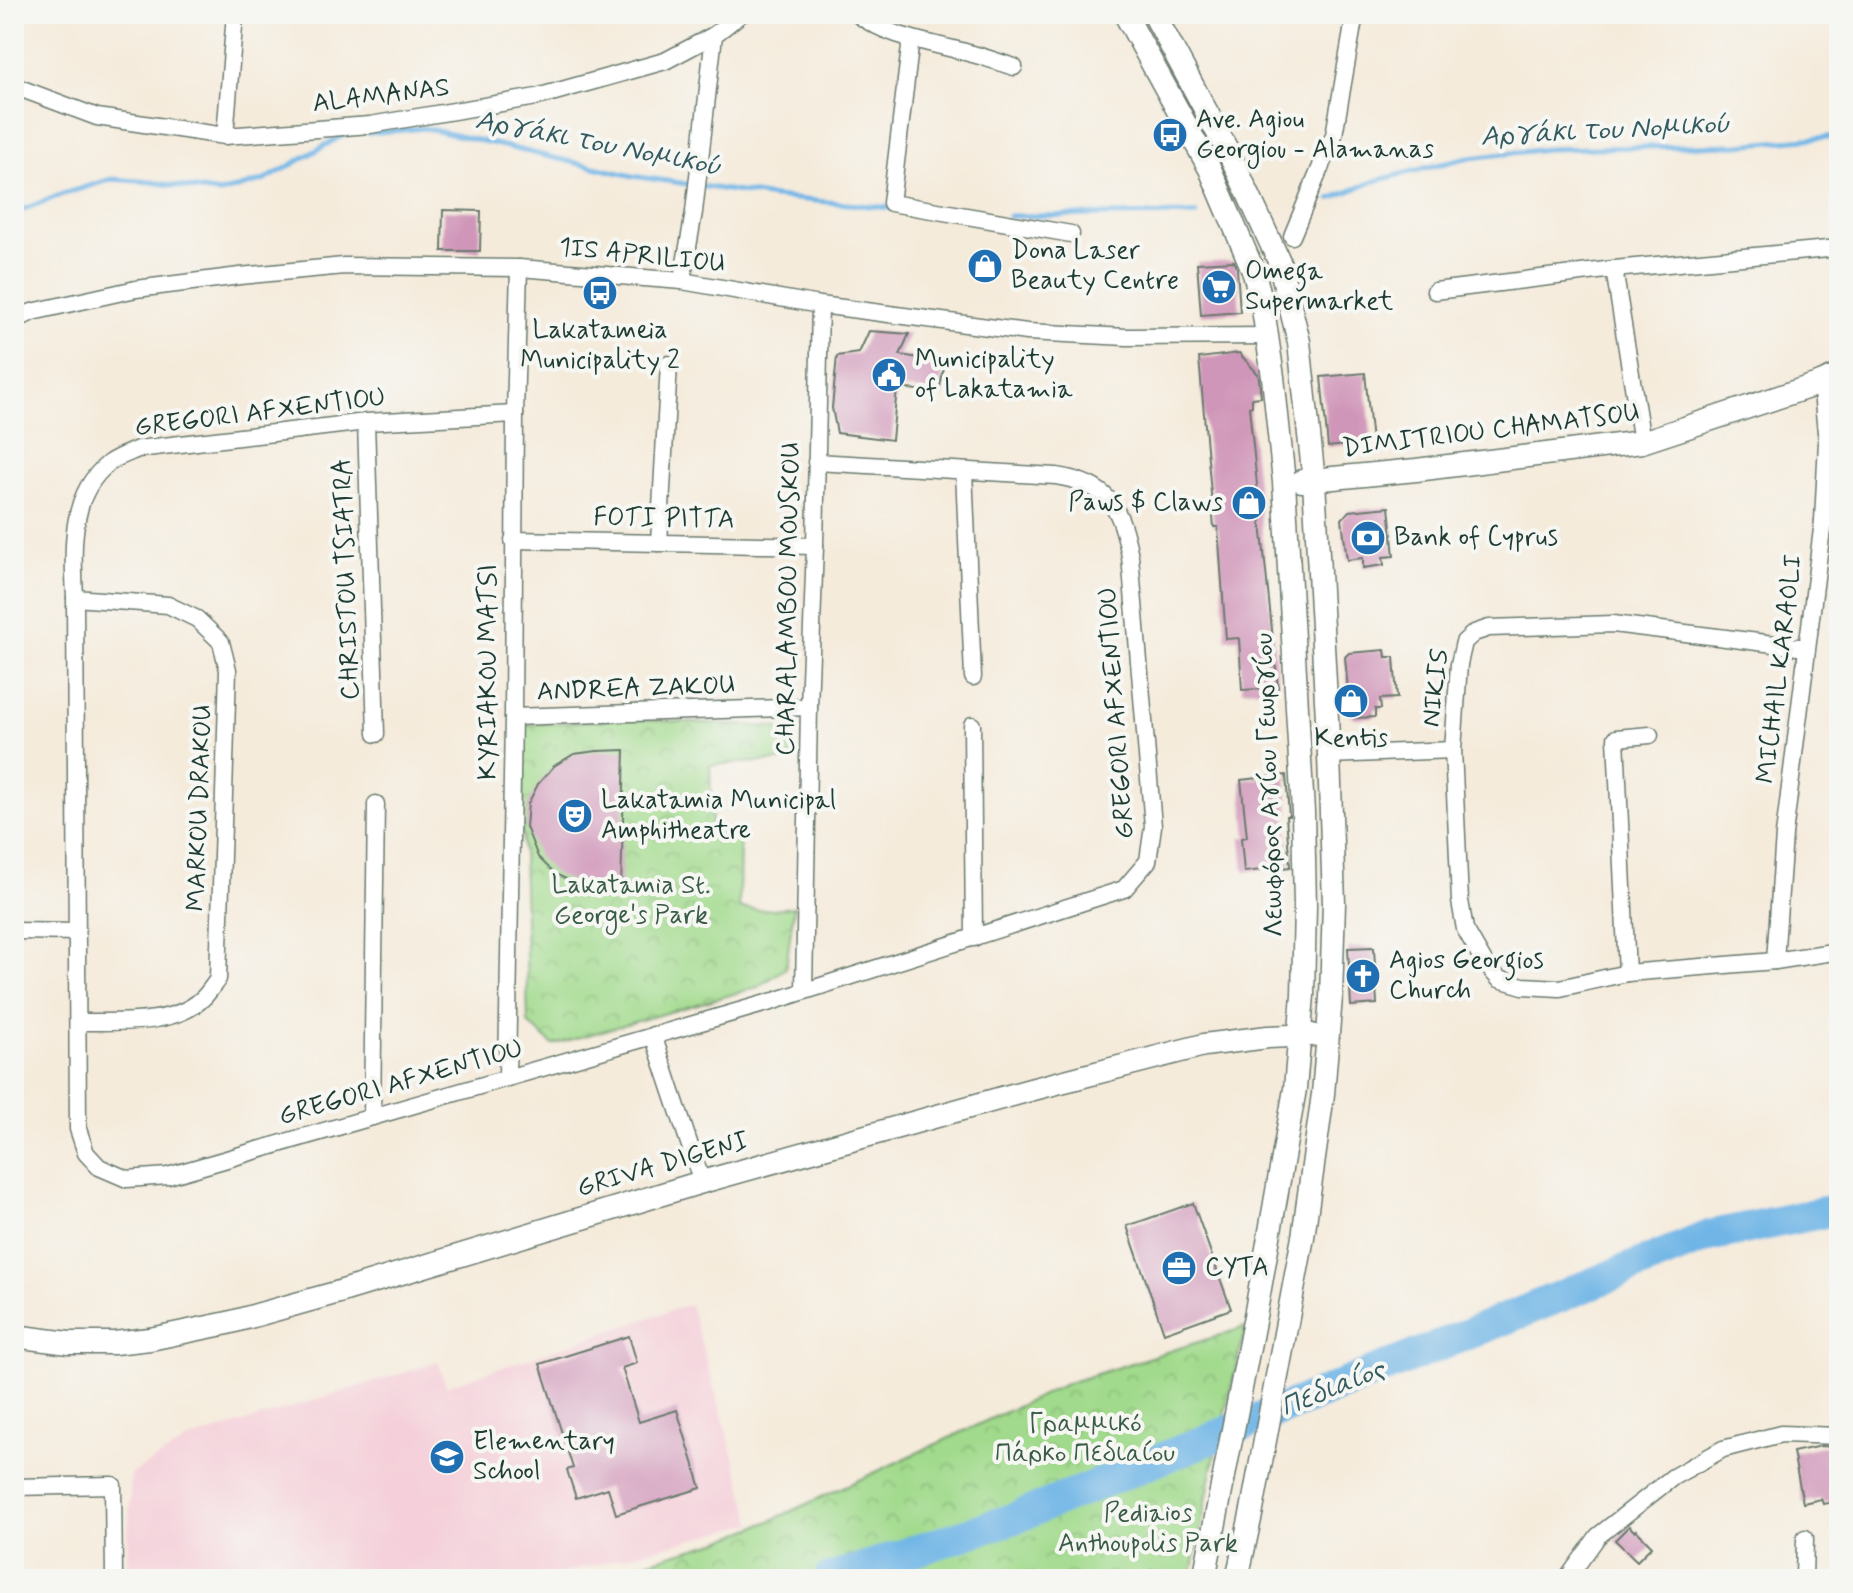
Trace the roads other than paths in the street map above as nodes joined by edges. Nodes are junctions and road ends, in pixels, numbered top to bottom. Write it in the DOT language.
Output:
graph roads {
  1 [pos="235,14"];
  2 [pos="741,14"];
  3 [pos="857,14"];
  4 [pos="1125,14"];
  5 [pos="1154,14"];
  6 [pos="1355,14"];
  7 [pos="714,35"];
  8 [pos="911,39"];
  9 [pos="1014,67"];
  10 [pos="14,86"];
  11 [pos="225,136"];
  12 [pos="1071,234"];
  13 [pos="1292,236"];
  14 [pos="1839,248"];
  15 [pos="519,268"];
  16 [pos="1614,269"];
  17 [pos="682,281"];
  18 [pos="1435,291"];
  19 [pos="820,305"];
  20 [pos="14,321"];
  21 [pos="1268,336"];
  22 [pos="669,364"];
  23 [pos="1830,379"];
  24 [pos="515,414"];
  25 [pos="366,422"];
  26 [pos="1642,442"];
  27 [pos="816,462"];
  28 [pos="964,471"];
  29 [pos="1314,481"];
  30 [pos="1284,482"];
  31 [pos="1831,520"];
  32 [pos="513,540"];
  33 [pos="659,543"];
  34 [pos="815,546"];
  35 [pos="75,598"];
  36 [pos="1806,648"];
  37 [pos="973,677"];
  38 [pos="809,707"];
  39 [pos="513,717"];
  40 [pos="972,725"];
  41 [pos="376,734"];
  42 [pos="1650,735"];
  43 [pos="1453,750"];
  44 [pos="1329,755"];
  45 [pos="376,804"];
  46 [pos="14,931"];
  47 [pos="77,932"];
  48 [pos="974,938"];
  49 [pos="1839,951"];
  50 [pos="1775,961"];
  51 [pos="1627,973"];
  52 [pos="804,991"];
  53 [pos="78,1022"];
  54 [pos="653,1035"];
  55 [pos="1299,1035"];
  56 [pos="1329,1036"];
  57 [pos="507,1077"];
  58 [pos="372,1117"];
  59 [pos="702,1182"];
  60 [pos="14,1336"];
  61 [pos="1839,1436"];
  62 [pos="14,1487"];
  63 [pos="1805,1538"];
  64 [pos="112,1579"];
  65 [pos="1204,1579"];
  66 [pos="1237,1579"];
  67 [pos="1567,1579"];
  68 [pos="1804,1579"];
  1 -- 11 [label="street"];
  2 -- 7 [label="street, ALAMANAS"];
  3 -- 8 [label="street"];
  4 -- 21 [label="main road, Λεωφόρος Αγίου Γεωργίου"];
  5 -- 29 [label="main road"];
  6 -- 13 [label="street"];
  7 -- 11 [label="street, ALAMANAS"];
  7 -- 17 [label="street"];
  8 -- 9 [label="street"];
  8 -- 12 [label="street"];
  10 -- 11 [label="street, ALAMANAS"];
  14 -- 16 [label="street"];
  15 -- 17 [label="street, 1IS APRILIOU"];
  15 -- 20 [label="street, 1IS APRILIOU"];
  15 -- 24 [label="street, KYRIAKOU MATSI"];
  16 -- 18 [label="street"];
  16 -- 26 [label="street"];
  17 -- 19 [label="street, 1IS APRILIOU"];
  19 -- 21 [label="street, 1IS APRILIOU"];
  19 -- 27 [label="street, CHARALAMBOU MOUSKOU"];
  21 -- 30 [label="main road, Λεωφόρος Αγίου Γεωργίου"];
  22 -- 33 [label="street"];
  23 -- 26 [label="main road, DIMITRIOU CHAMATSOU"];
  23 -- 31 [label="street, MICHAIL KARAOLI"];
  24 -- 25 [label="street, GREGORI AFXENTIOU"];
  24 -- 32 [label="street, KYRIAKOU MATSI"];
  25 -- 35 [label="street, GREGORI AFXENTIOU"];
  25 -- 41 [label="street, CHRISTOU TSIATRA"];
  26 -- 29 [label="main road, DIMITRIOU CHAMATSOU"];
  27 -- 28 [label="street, GREGORI AFXENTIOU"];
  27 -- 34 [label="street, CHARALAMBOU MOUSKOU"];
  28 -- 37 [label="street"];
  28 -- 48 [label="street, GREGORI AFXENTIOU"];
  29 -- 30 [label="main road, DIMITRIOU CHAMATSOU"];
  29 -- 44 [label="main road"];
  30 -- 55 [label="main road, Λεωφόρος Αγίου Γεωργίου"];
  31 -- 36 [label="street, MICHAIL KARAOLI"];
  32 -- 33 [label="street, FOTI PITTA"];
  32 -- 39 [label="street, KYRIAKOU MATSI"];
  33 -- 34 [label="street, FOTI PITTA"];
  34 -- 38 [label="street, CHARALAMBOU MOUSKOU"];
  35 -- 47 [label="street, GREGORI AFXENTIOU"];
  35 -- 53 [label="street, MARKOU DRAKOU"];
  36 -- 43 [label="street, NIKIS"];
  36 -- 50 [label="street, MICHAIL KARAOLI"];
  38 -- 39 [label="street, ANDREA ZAKOU"];
  38 -- 52 [label="street, CHARALAMBOU MOUSKOU"];
  39 -- 57 [label="street, KYRIAKOU MATSI"];
  40 -- 48 [label="street"];
  42 -- 51 [label="street"];
  43 -- 44 [label="street"];
  43 -- 51 [label="street, NIKIS"];
  44 -- 56 [label="main road"];
  45 -- 58 [label="street"];
  46 -- 47 [label="street"];
  47 -- 53 [label="street, GREGORI AFXENTIOU"];
  48 -- 52 [label="street, GREGORI AFXENTIOU"];
  49 -- 50 [label="street"];
  50 -- 51 [label="street"];
  52 -- 54 [label="street, GREGORI AFXENTIOU"];
  53 -- 58 [label="street, GREGORI AFXENTIOU"];
  54 -- 57 [label="street, GREGORI AFXENTIOU"];
  54 -- 59 [label="street"];
  55 -- 56 [label="main road, GRIVA DIGENI"];
  55 -- 59 [label="main road, GRIVA DIGENI"];
  55 -- 65 [label="main road, Λεωφόρος Αγίου Γεωργίου"];
  56 -- 66 [label="main road"];
  57 -- 58 [label="street, GREGORI AFXENTIOU"];
  59 -- 60 [label="main road, GRIVA DIGENI"];
  61 -- 67 [label="street"];
  62 -- 64 [label="street"];
  63 -- 68 [label="street"];
}
